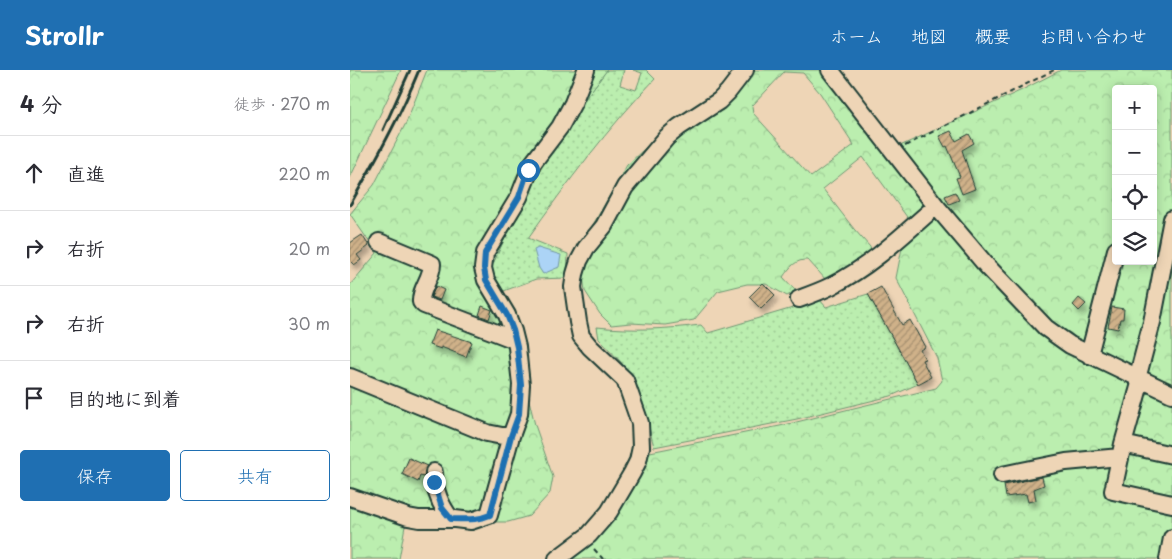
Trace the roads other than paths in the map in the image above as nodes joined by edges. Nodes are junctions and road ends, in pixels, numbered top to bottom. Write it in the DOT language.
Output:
graph roads {
  1 [pos="586,70"];
  2 [pos="745,70"];
  3 [pos="830,70"];
  4 [pos="936,206"];
  5 [pos="1172,219"];
  6 [pos="379,242"];
  7 [pos="1112,265"];
  8 [pos="799,299"];
  9 [pos="515,340"];
  10 [pos="1089,355"];
  11 [pos="350,377"];
  12 [pos="1139,380"];
  13 [pos="1172,394"];
  14 [pos="511,436"];
  15 [pos="1122,451"];
  16 [pos="1172,455"];
  17 [pos="434,472"];
  18 [pos="1002,475"];
  19 [pos="350,497"];
  20 [pos="1172,504"];
  21 [pos="451,519"];
  22 [pos="1172,538"];
  23 [pos="557,559"];
  24 [pos="1168,559"];
  1 -- 9 [label="street"];
  2 -- 23 [label="street"];
  3 -- 4 [label="street"];
  4 -- 8 [label="street"];
  4 -- 10 [label="street"];
  5 -- 12 [label="street"];
  6 -- 9 [label="street"];
  7 -- 10 [label="street"];
  9 -- 14 [label="street"];
  10 -- 12 [label="street"];
  11 -- 14 [label="street"];
  12 -- 13 [label="street"];
  12 -- 15 [label="street"];
  14 -- 21 [label="street"];
  15 -- 16 [label="street"];
  15 -- 18 [label="street"];
  15 -- 20 [label="street"];
  17 -- 21 [label="street"];
  19 -- 21 [label="street"];
  22 -- 24 [label="street"];
}
